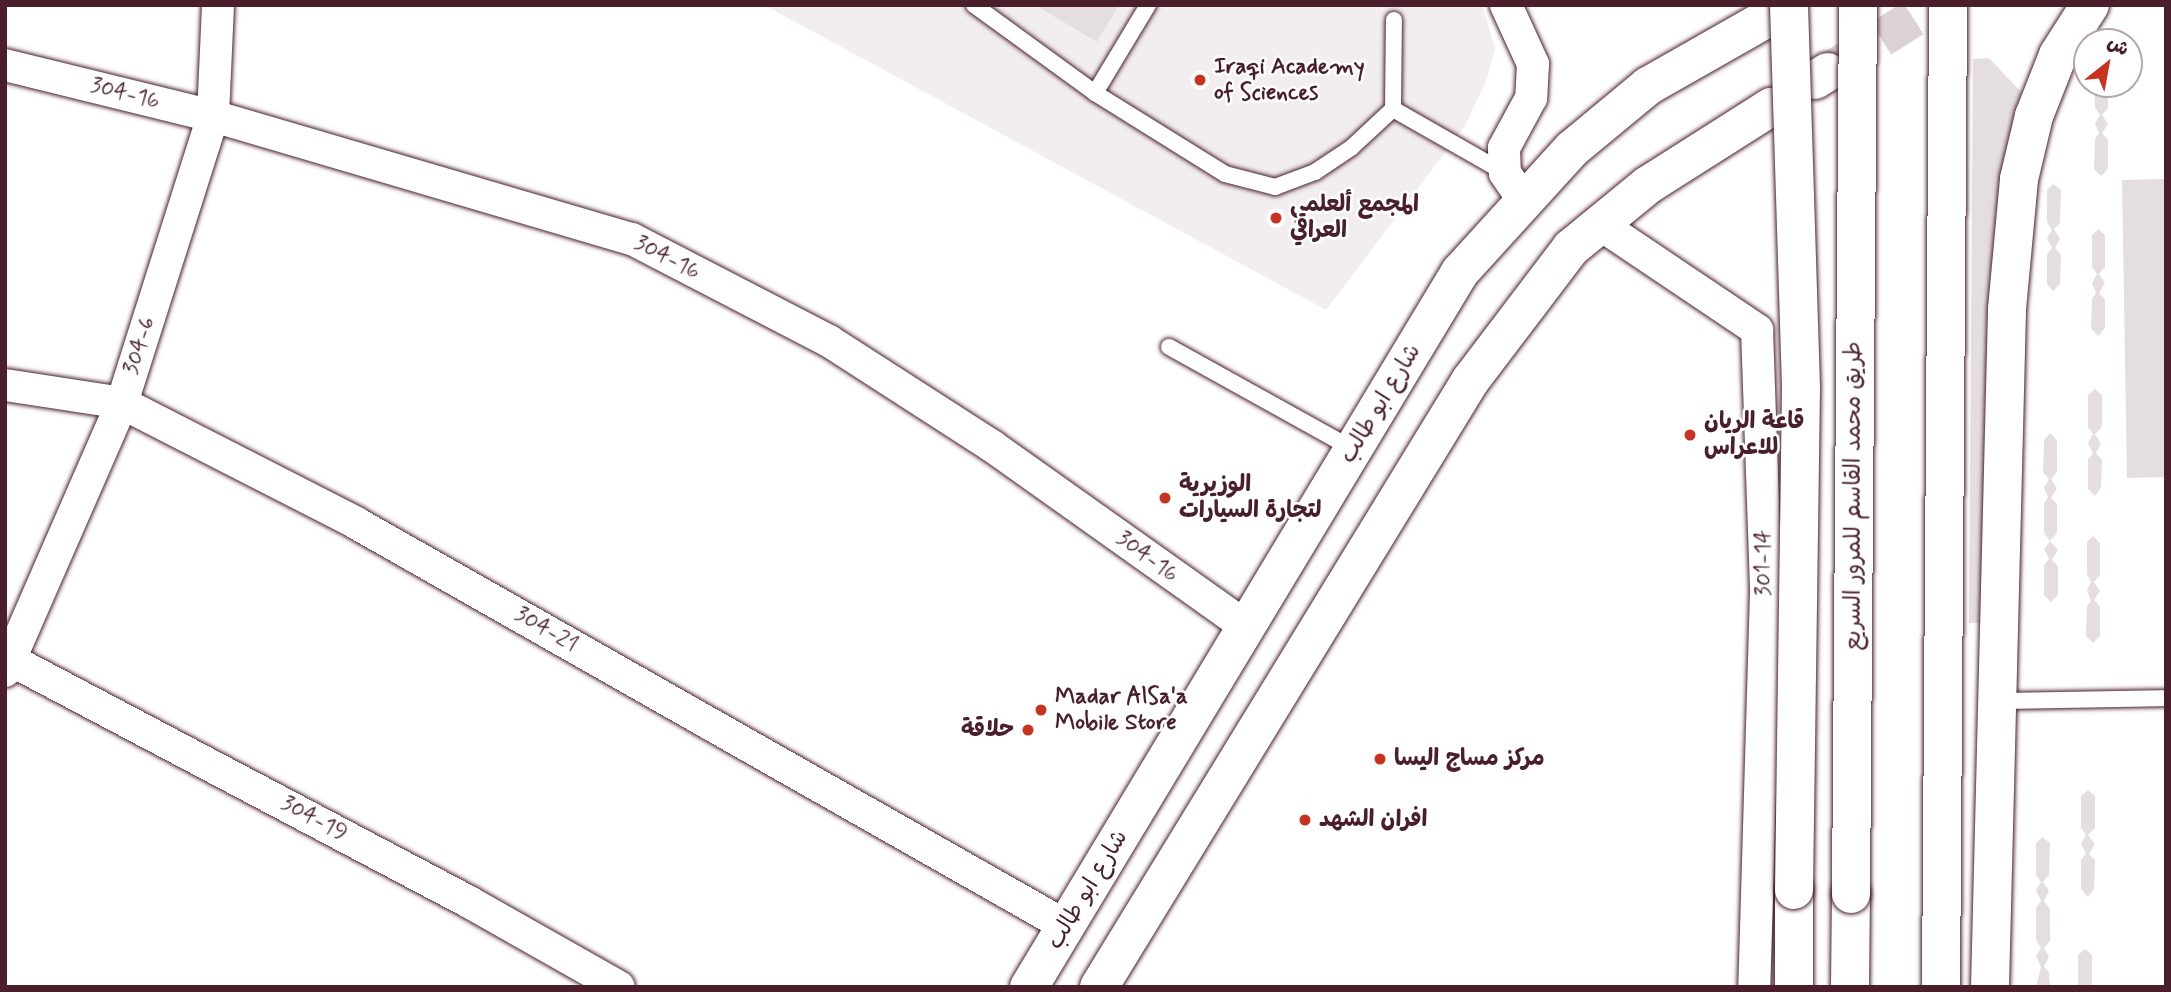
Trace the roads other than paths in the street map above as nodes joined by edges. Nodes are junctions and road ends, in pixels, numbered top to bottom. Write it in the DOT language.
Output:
graph roads {
  1 [pos="218,5"];
  2 [pos="974,5"];
  3 [pos="1148,5"];
  4 [pos="1506,5"];
  5 [pos="1858,5"];
  6 [pos="1948,5"];
  7 [pos="2091,5"];
  8 [pos="1777,12"];
  9 [pos="1394,20"];
  10 [pos="5,65"];
  11 [pos="1095,93"];
  12 [pos="1771,107"];
  13 [pos="1393,109"];
  14 [pos="213,116"];
  15 [pos="1515,187"];
  16 [pos="1598,223"];
  17 [pos="1169,347"];
  18 [pos="5,385"];
  19 [pos="122,403"];
  20 [pos="1353,449"];
  21 [pos="1248,628"];
  22 [pos="7,662"];
  23 [pos="2166,698"];
  24 [pos="1994,701"];
  25 [pos="1066,926"];
  26 [pos="619,987"];
  27 [pos="1029,987"];
  28 [pos="1098,987"];
  29 [pos="1754,987"];
  30 [pos="1794,987"];
  31 [pos="1850,987"];
  32 [pos="1941,987"];
  33 [pos="1990,987"];
  1 -- 14 [label="street, 304-6"];
  2 -- 11 [label="lane"];
  3 -- 11 [label="lane"];
  4 -- 15 [label="street"];
  5 -- 31 [label="main road, طريق محمد القاسم للمرور السريع, bridge"];
  6 -- 32 [label="main road"];
  7 -- 24 [label="main road"];
  8 -- 15 [label="main road, شارع ابو طالب"];
  8 -- 30 [label="main road, bridge"];
  9 -- 13 [label="lane"];
  10 -- 14 [label="street, 304-16"];
  11 -- 13 [label="lane"];
  12 -- 16 [label="main road"];
  13 -- 15 [label="lane"];
  14 -- 19 [label="street, 304-6"];
  14 -- 21 [label="street, 304-16"];
  15 -- 20 [label="main road, شارع ابو طالب"];
  16 -- 28 [label="main road"];
  16 -- 29 [label="street, 301-14"];
  17 -- 20 [label="lane"];
  18 -- 19 [label="street, 304-21"];
  19 -- 22 [label="street, 304-6"];
  19 -- 25 [label="street, 304-21"];
  20 -- 21 [label="main road, شارع ابو طالب"];
  21 -- 25 [label="main road, شارع ابو طالب"];
  22 -- 26 [label="street, 304-19"];
  23 -- 24 [label="lane"];
  24 -- 33 [label="main road"];
  25 -- 27 [label="main road, شارع ابو طالب"];
}
